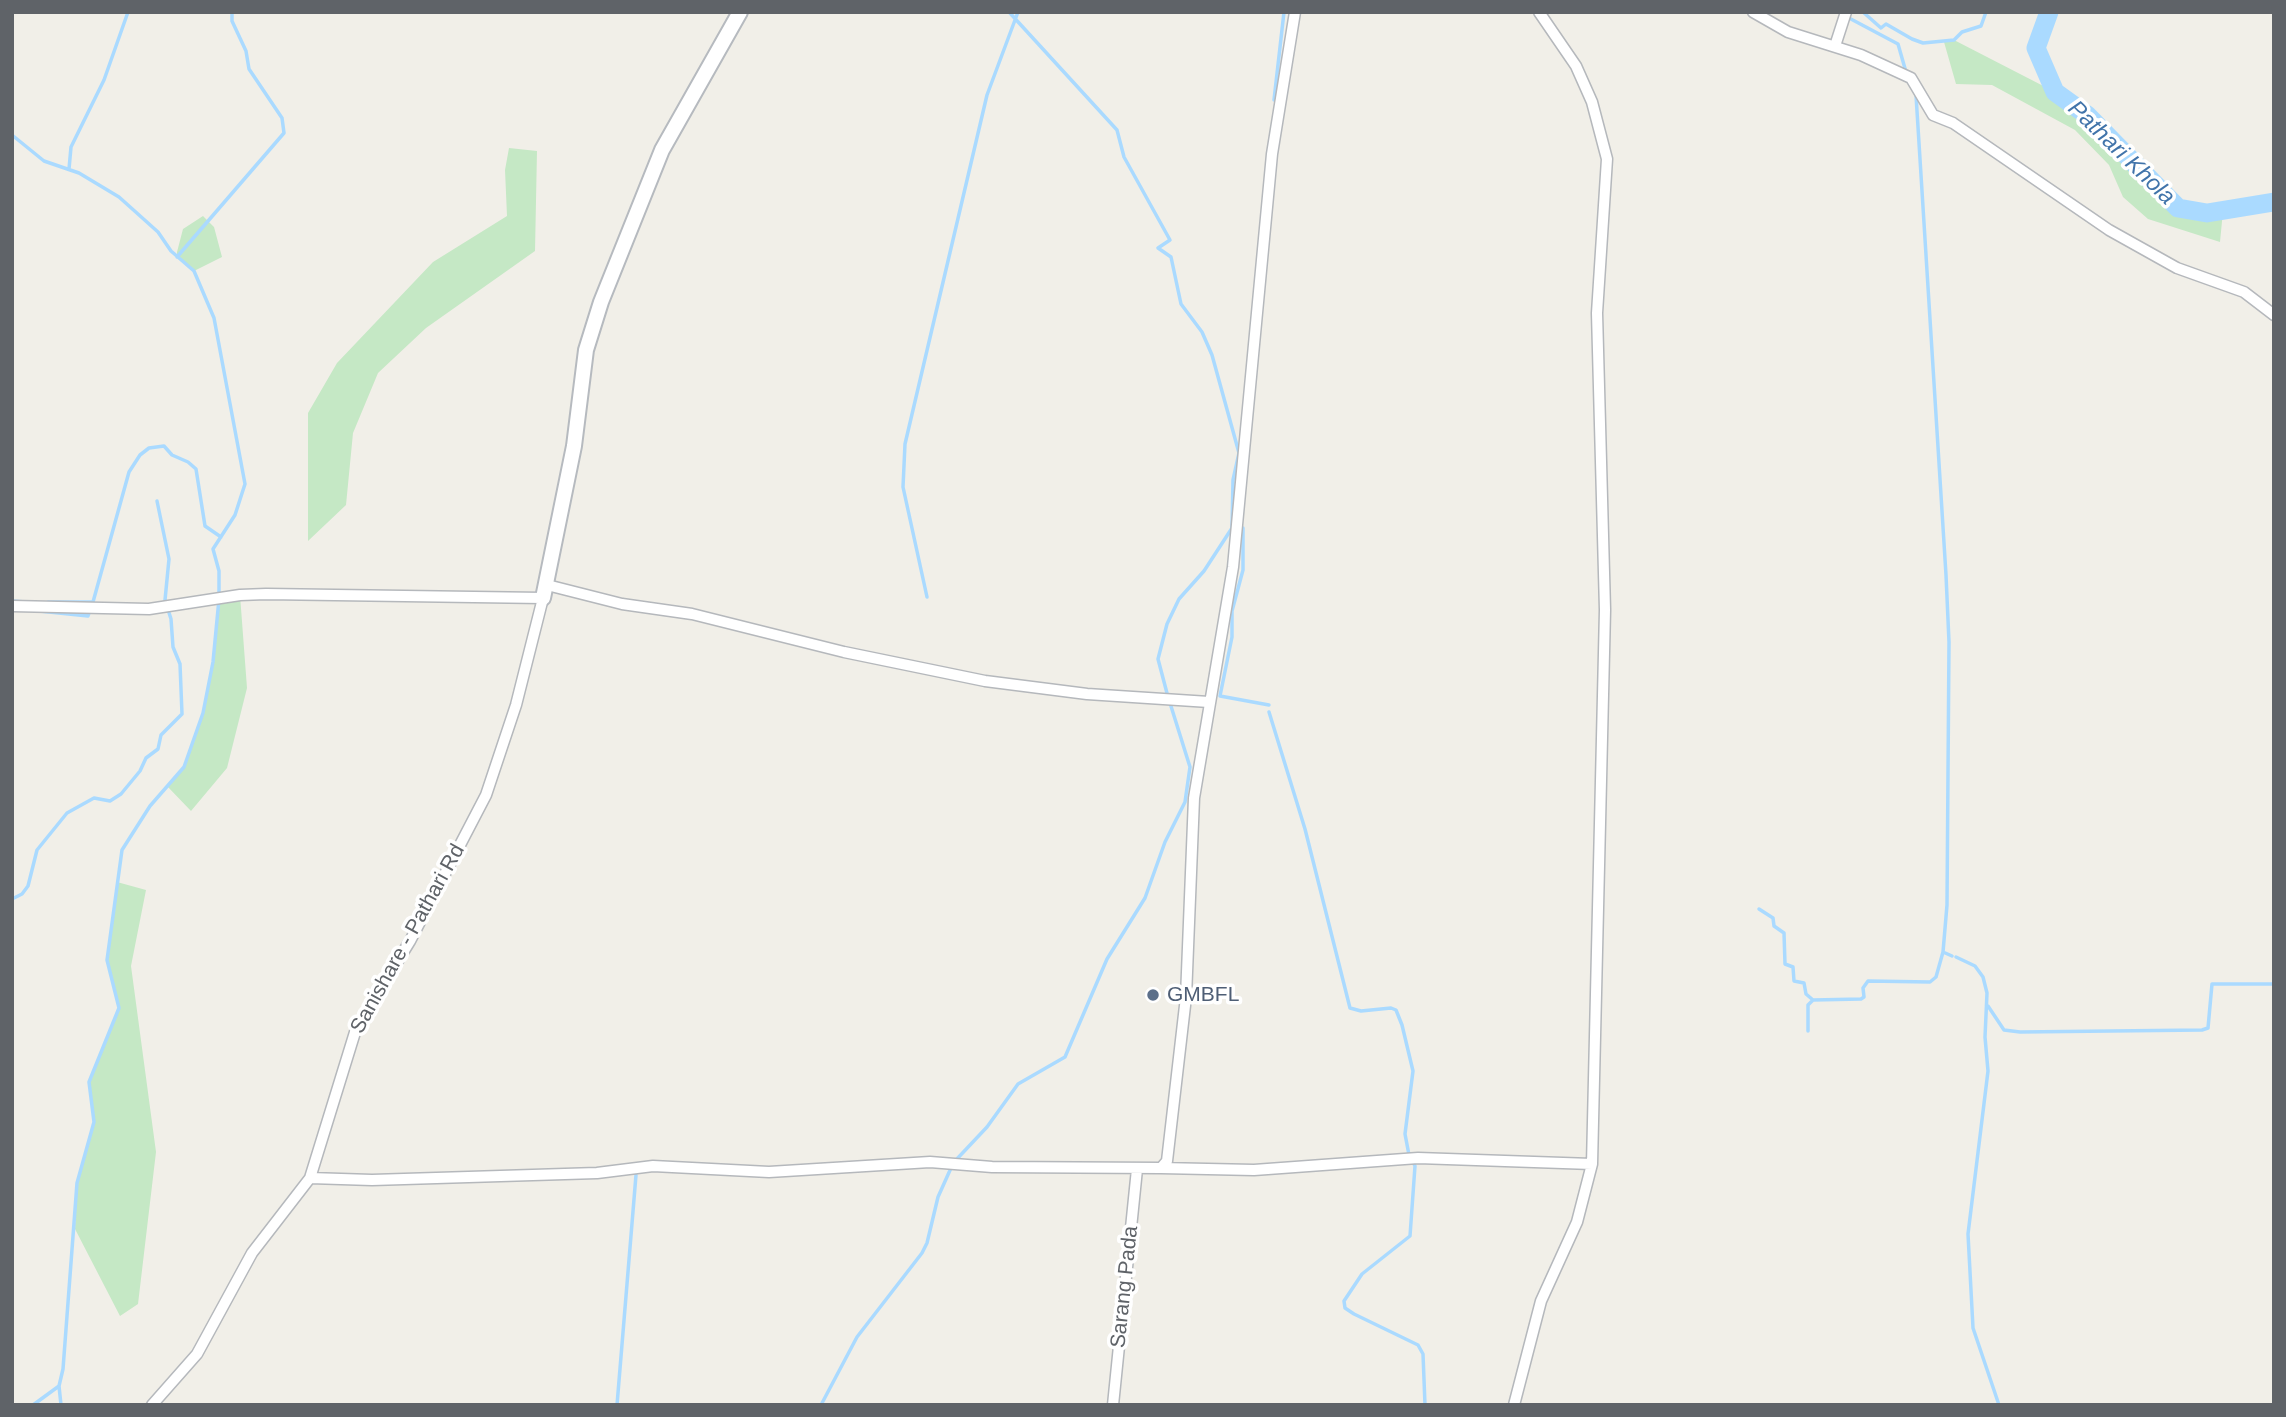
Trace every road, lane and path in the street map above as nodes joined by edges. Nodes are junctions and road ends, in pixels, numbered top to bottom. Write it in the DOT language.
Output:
graph roads {
  1 [pos="740,12"];
  2 [pos="1295,12"];
  3 [pos="1539,12"];
  4 [pos="1753,12"];
  5 [pos="1846,12"];
  6 [pos="1835,46"];
  7 [pos="2274,315"];
  8 [pos="545,591"];
  9 [pos="12,606"];
  10 [pos="1209,702"];
  11 [pos="1592,1164"];
  12 [pos="1161,1168"];
  13 [pos="1137,1169"];
  14 [pos="310,1178"];
  15 [pos="152,1405"];
  16 [pos="1113,1405"];
  17 [pos="1514,1405"];
  1 -- 8 [label="street"];
  2 -- 10 [label="street"];
  3 -- 11 [label="street"];
  4 -- 6 [label="street"];
  5 -- 6 [label="street"];
  6 -- 7 [label="street"];
  8 -- 9 [label="street"];
  8 -- 10 [label="street"];
  8 -- 14 [label="street, Sanishare - Pathari Rd"];
  10 -- 12 [label="street"];
  11 -- 12 [label="street"];
  11 -- 17 [label="street"];
  12 -- 13 [label="street"];
  13 -- 14 [label="street"];
  13 -- 16 [label="street, Sarang Pada"];
  14 -- 15 [label="street, Sanishare - Pathari Rd"];
}
